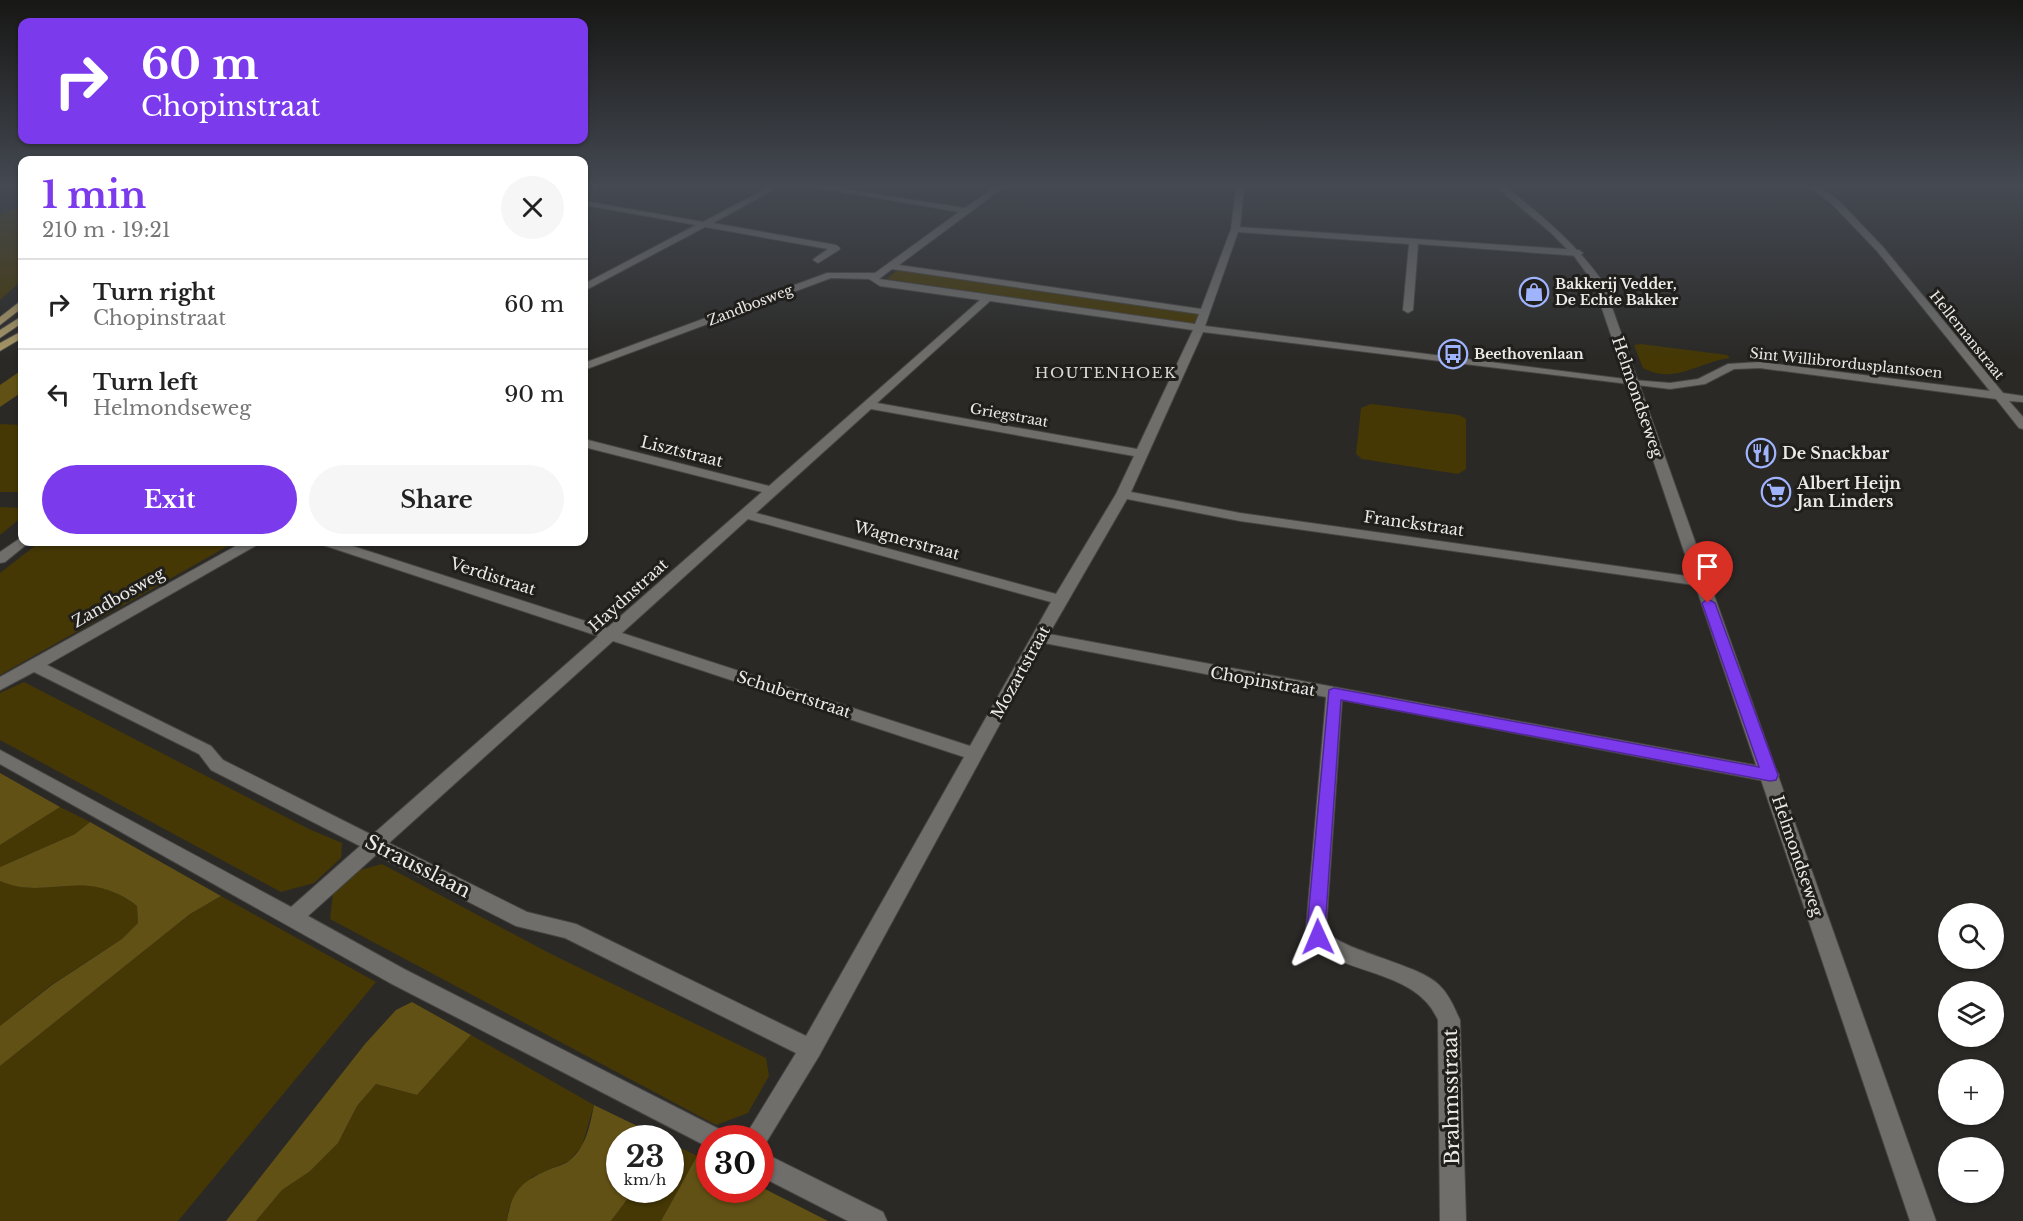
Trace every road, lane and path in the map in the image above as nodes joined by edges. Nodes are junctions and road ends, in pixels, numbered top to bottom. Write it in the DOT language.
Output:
graph roads {
  1 [pos="665,244"];
  2 [pos="813,244"];
  3 [pos="920,244"];
  4 [pos="1229,244"];
  5 [pos="1414,244"];
  6 [pos="1444,244"];
  7 [pos="1570,244"];
  8 [pos="1875,244"];
  9 [pos="1579,253"];
  10 [pos="818,260"];
  11 [pos="890,266"];
  12 [pos="877,276"];
  13 [pos="588,282"];
  14 [pos="988,298"];
  15 [pos="18,306"];
  16 [pos="1408,310"];
  17 [pos="1204,312"];
  18 [pos="0,322"];
  19 [pos="18,322"];
  20 [pos="1199,328"];
  21 [pos="0,335"];
  22 [pos="18,337"];
  23 [pos="0,348"];
  24 [pos="588,362"];
  25 [pos="1633,383"];
  26 [pos="1998,396"];
  27 [pos="2023,399"];
  28 [pos="869,405"];
  29 [pos="2023,425"];
  30 [pos="588,444"];
  31 [pos="1143,454"];
  32 [pos="773,491"];
  33 [pos="1124,494"];
  34 [pos="745,514"];
  35 [pos="18,544"];
  36 [pos="245,546"];
  37 [pos="340,546"];
  38 [pos="0,559"];
  39 [pos="1701,582"];
  40 [pos="1060,600"];
  41 [pos="613,634"];
  42 [pos="1040,637"];
  43 [pos="34,665"];
  44 [pos="0,684"];
  45 [pos="1334,693"];
  46 [pos="975,754"];
  47 [pos="0,756"];
  48 [pos="1770,775"];
  49 [pos="377,844"];
  50 [pos="291,919"];
  51 [pos="810,1049"];
  52 [pos="764,1125"];
  53 [pos="696,1129"];
  54 [pos="774,1170"];
  55 [pos="874,1221"];
  56 [pos="1453,1221"];
  57 [pos="1923,1221"];
  1 -- 13 [label="street"];
  2 -- 10 [label="street"];
  3 -- 11 [label="street"];
  4 -- 17 [label="street, Mozartstraat"];
  5 -- 16 [label="street"];
  6 -- 9 [label="street"];
  7 -- 9 [label="street, Helmondseweg"];
  8 -- 26 [label="street, Hellemanstraat"];
  9 -- 25 [label="street, Helmondseweg"];
  11 -- 12 [label="street"];
  11 -- 17 [label="street"];
  12 -- 14 [label="street"];
  12 -- 24 [label="street, Zandbosweg"];
  14 -- 20 [label="street"];
  14 -- 28 [label="street, Haydnstraat"];
  15 -- 18 [label="main road"];
  17 -- 20 [label="street, Mozartstraat"];
  19 -- 21 [label="main road"];
  20 -- 25 [label="street"];
  20 -- 31 [label="street, Mozartstraat"];
  22 -- 23 [label="main road"];
  25 -- 26 [label="street, Sint Willibrordusplantsoen"];
  25 -- 39 [label="street, Helmondseweg"];
  26 -- 27 [label="street, Sint Willibrordusplantsoen"];
  26 -- 29 [label="street, Hellemanstraat"];
  28 -- 31 [label="street, Griegstraat"];
  28 -- 32 [label="street, Haydnstraat"];
  30 -- 32 [label="street, Lisztstraat"];
  31 -- 33 [label="street, Mozartstraat"];
  32 -- 34 [label="street, Haydnstraat"];
  33 -- 39 [label="street, Franckstraat"];
  33 -- 40 [label="street, Mozartstraat"];
  34 -- 40 [label="street, Wagnerstraat"];
  34 -- 41 [label="street, Haydnstraat"];
  35 -- 38 [label="street"];
  36 -- 43 [label="street, Zandbosweg"];
  37 -- 41 [label="street, Verdistraat"];
  39 -- 48 [label="street, Helmondseweg"];
  40 -- 42 [label="street, Mozartstraat"];
  41 -- 46 [label="street, Schubertstraat"];
  41 -- 49 [label="street, Haydnstraat"];
  42 -- 45 [label="street, Chopinstraat"];
  42 -- 46 [label="street, Mozartstraat"];
  43 -- 44 [label="street, Zandbosweg"];
  43 -- 49 [label="street, Strausslaan"];
  45 -- 48 [label="street, Chopinstraat"];
  45 -- 56 [label="street, Brahmsstraat"];
  46 -- 51 [label="street, Mozartstraat"];
  47 -- 50 [label="street"];
  48 -- 57 [label="street, Helmondseweg"];
  49 -- 50 [label="street, Haydnstraat"];
  49 -- 51 [label="street, Strausslaan"];
  50 -- 53 [label="street"];
  51 -- 52 [label="street, Mozartstraat"];
  54 -- 55 [label="street"];
}
